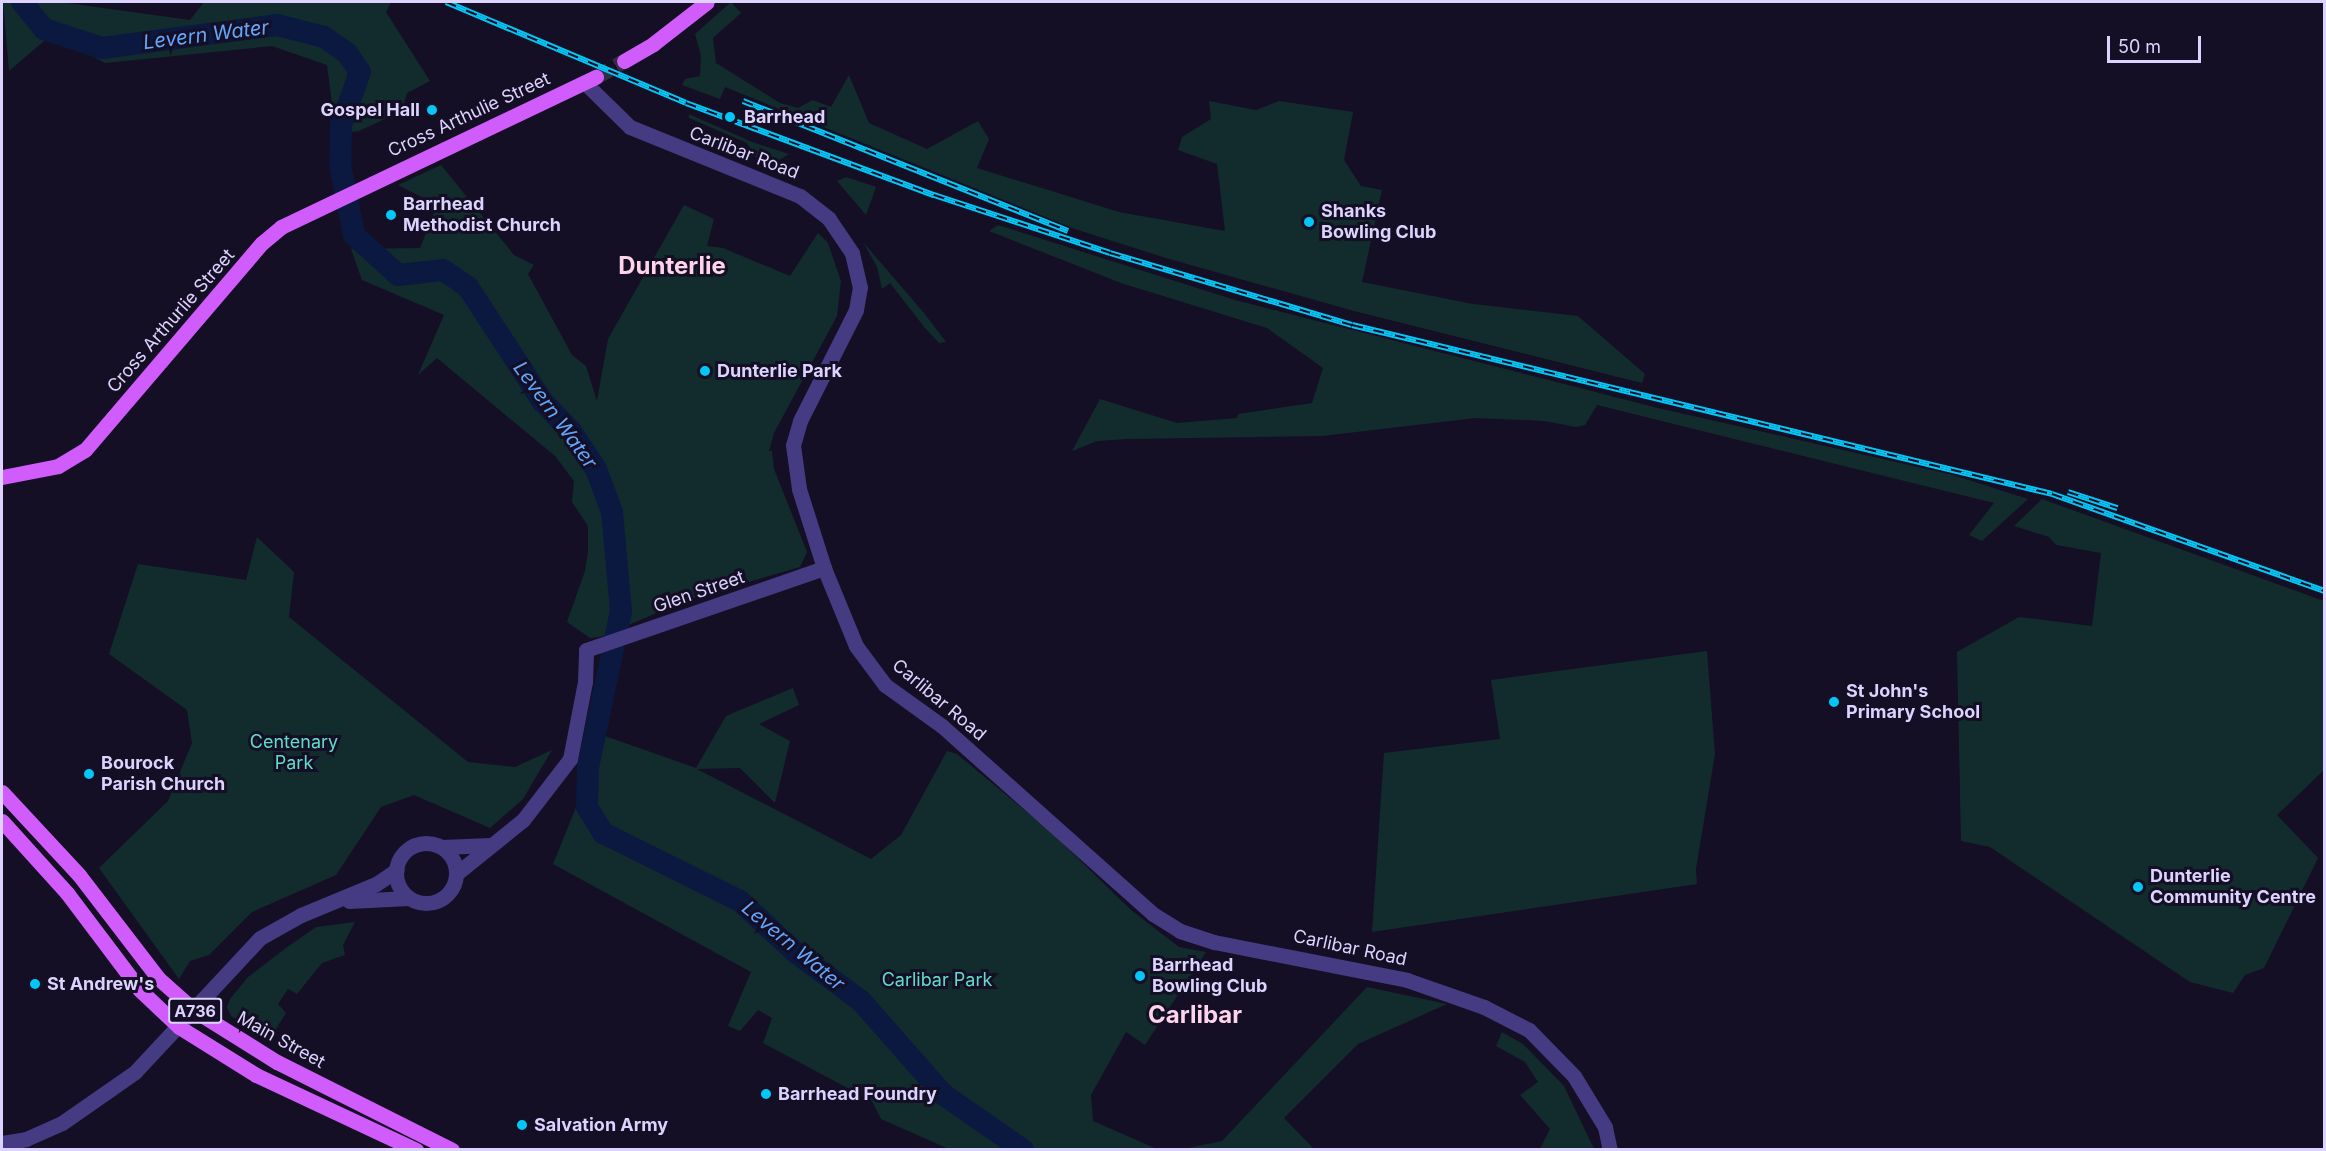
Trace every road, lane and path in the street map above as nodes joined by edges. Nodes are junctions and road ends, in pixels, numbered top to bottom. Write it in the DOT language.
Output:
graph roads {
  1 [pos="707,2"];
  2 [pos="624,61"];
  3 [pos="590,80"];
  4 [pos="370,183"];
  5 [pos="2,477"];
  6 [pos="824,568"];
  7 [pos="2,792"];
  8 [pos="2,821"];
  9 [pos="490,845"];
  10 [pos="442,848"];
  11 [pos="397,870"];
  12 [pos="456,874"];
  13 [pos="409,898"];
  14 [pos="340,901"];
  15 [pos="195,1011"];
  16 [pos="179,1027"];
  17 [pos="2,1143"];
  18 [pos="416,1149"];
  19 [pos="452,1149"];
  20 [pos="1610,1149"];
  1 -- 2 [label="main road"];
  3 -- 4 [label="main road, Cross Arthulie Street"];
  3 -- 6 [label="street, Carlibar Road"];
  4 -- 5 [label="main road, Cross Arthurlie Street"];
  6 -- 9 [label="street, Glen Street"];
  6 -- 20 [label="street, Carlibar Road"];
  7 -- 15 [label="main road, Main Street / A736"];
  8 -- 16 [label="main road, Main Street / A736"];
  9 -- 10 [label="street"];
  9 -- 12 [label="street"];
  10 -- 11 [label="street"];
  10 -- 12 [label="street"];
  11 -- 13 [label="street"];
  11 -- 14 [label="street"];
  12 -- 13 [label="street"];
  13 -- 14 [label="street"];
  14 -- 15 [label="street"];
  15 -- 16 [label="street"];
  15 -- 19 [label="main road, Main Street / A736"];
  16 -- 17 [label="street"];
  16 -- 18 [label="main road, Main Street / A736"];
}
